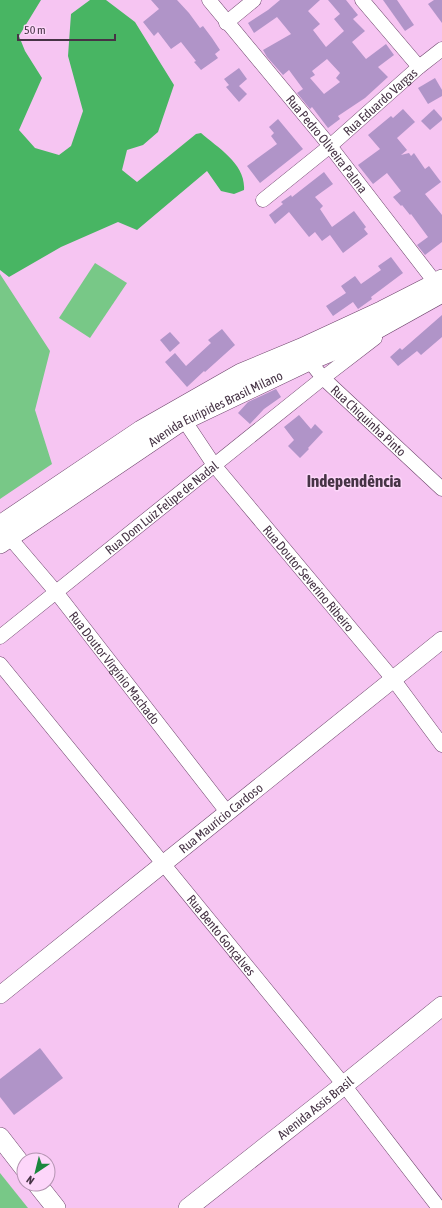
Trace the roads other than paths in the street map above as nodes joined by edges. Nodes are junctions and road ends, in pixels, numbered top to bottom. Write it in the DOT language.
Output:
graph roads {
  1 [pos="209,0"];
  2 [pos="254,0"];
  3 [pos="362,0"];
  4 [pos="226,22"];
  5 [pos="442,49"];
  6 [pos="419,68"];
  7 [pos="330,146"];
  8 [pos="263,200"];
  9 [pos="440,286"];
  10 [pos="415,307"];
  11 [pos="352,334"];
  12 [pos="305,355"];
  13 [pos="323,378"];
  14 [pos="181,415"];
  15 [pos="214,465"];
  16 [pos="442,490"];
  17 [pos="3,533"];
  18 [pos="56,592"];
  19 [pos="0,637"];
  20 [pos="442,640"];
  21 [pos="0,664"];
  22 [pos="393,679"];
  23 [pos="442,745"];
  24 [pos="227,812"];
  25 [pos="163,863"];
  26 [pos="0,995"];
  27 [pos="442,1006"];
  28 [pos="344,1085"];
  29 [pos="0,1137"];
  30 [pos="16,1158"];
  31 [pos="43,1192"];
  32 [pos="56,1208"];
  33 [pos="188,1208"];
  34 [pos="439,1208"];
  1 -- 4 [label="street, Rua Pedro Oliveira Palma"];
  2 -- 4 [label="street"];
  3 -- 6 [label="street"];
  4 -- 7 [label="street, Rua Pedro Oliveira Palma"];
  5 -- 6 [label="street, Rua Eduardo Vargas"];
  6 -- 7 [label="street, Rua Eduardo Vargas"];
  7 -- 8 [label="street, Rua Eduardo Vargas"];
  7 -- 9 [label="street, Rua Pedro Oliveira Palma"];
  9 -- 10 [label="main road, Avenida Euripides Brasil Milano"];
  9 -- 11 [label="main road, Avenida Euripides Brasil Milano"];
  10 -- 11 [label="main road, Avenida Euripides Brasil Milano"];
  10 -- 13 [label="street, Rua Dom Luiz Felipe de Nadal"];
  11 -- 12 [label="main road, Avenida Euripides Brasil Milano"];
  11 -- 13 [label="street, Rua Dom Luiz Felipe de Nadal"];
  12 -- 13 [label="street, Rua Chiquinha Pinto"];
  12 -- 14 [label="main road, Avenida Euripides Brasil Milano"];
  13 -- 15 [label="street, Rua Dom Luiz Felipe de Nadal"];
  13 -- 16 [label="street, Rua Chiquinha Pinto"];
  14 -- 15 [label="street, Rua Doutor Severino Ribeiro"];
  14 -- 17 [label="main road, Avenida Euripides Brasil Milano"];
  15 -- 18 [label="street, Rua Dom Luiz Felipe de Nadal"];
  15 -- 22 [label="street, Rua Doutor Severino Ribeiro"];
  17 -- 18 [label="street, Rua Doutor Virgínio Machado"];
  18 -- 19 [label="street, Rua Dom Luiz Felipe de Nadal"];
  18 -- 24 [label="street, Rua Doutor Virgínio Machado"];
  20 -- 22 [label="street, Rua Maurício Cardoso"];
  21 -- 25 [label="street, Rua Bento Gonçalves"];
  22 -- 23 [label="street, Rua Doutor Severino Ribeiro"];
  22 -- 24 [label="street, Rua Maurício Cardoso"];
  24 -- 25 [label="street, Rua Maurício Cardoso"];
  25 -- 26 [label="street, Rua Maurício Cardoso"];
  25 -- 28 [label="street, Rua Bento Gonçalves"];
  27 -- 28 [label="main road, Avenida Assis Brasil"];
  28 -- 33 [label="main road, Avenida Assis Brasil"];
  28 -- 34 [label="street, Rua Bento Gonçalves"];
  29 -- 30 [label="main road"];
  31 -- 32 [label="main road"];
}
